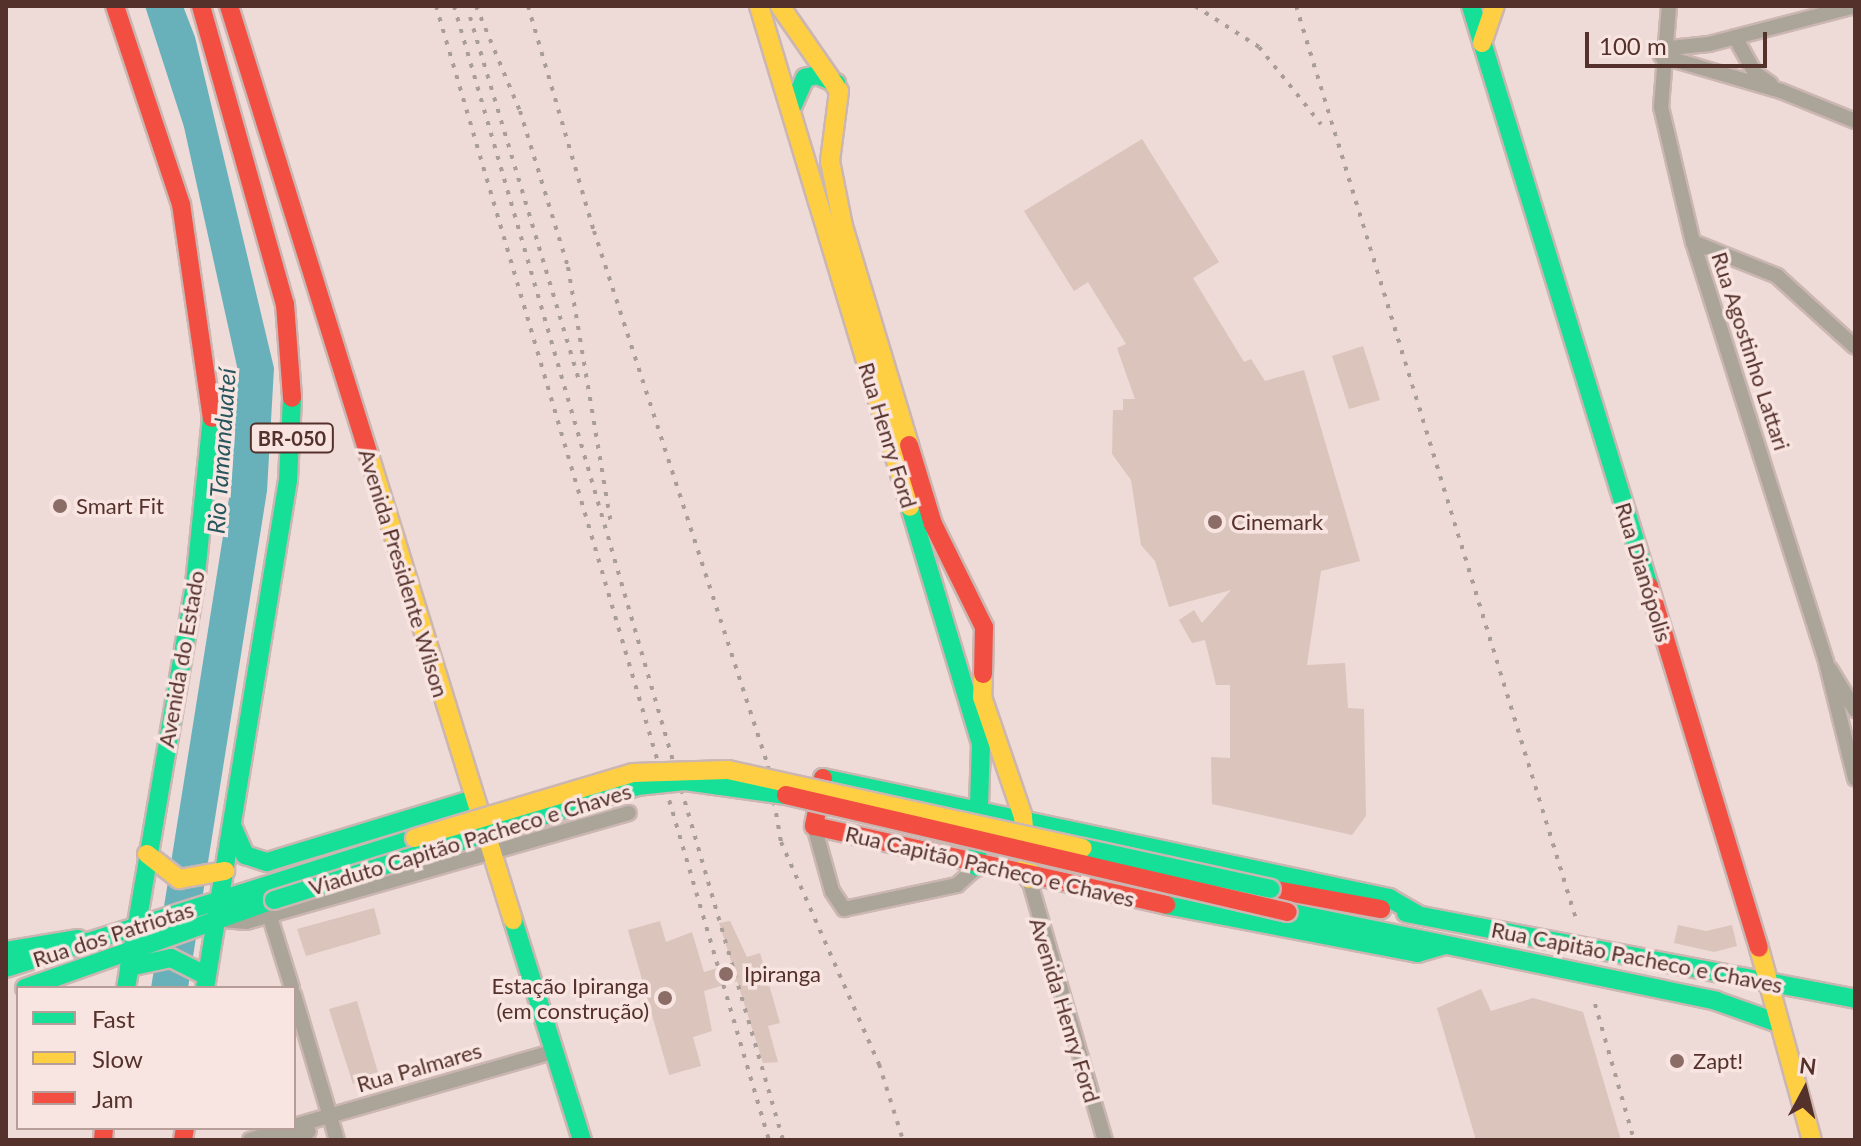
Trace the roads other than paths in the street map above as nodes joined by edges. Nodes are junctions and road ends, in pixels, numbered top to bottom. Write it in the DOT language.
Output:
graph roads {
  1 [pos="115,6"];
  2 [pos="201,6"];
  3 [pos="229,6"];
  4 [pos="759,6"];
  5 [pos="780,6"];
  6 [pos="1471,6"];
  7 [pos="1495,6"];
  8 [pos="1669,6"];
  9 [pos="1855,6"];
  10 [pos="1735,37"];
  11 [pos="1482,43"];
  12 [pos="1709,44"];
  13 [pos="1661,52"];
  14 [pos="1718,72"];
  15 [pos="836,83"];
  16 [pos="1781,91"];
  17 [pos="793,105"];
  18 [pos="1854,121"];
  19 [pos="1693,242"];
  20 [pos="1855,347"];
  21 [pos="984,627"];
  22 [pos="949,634"];
  23 [pos="1826,662"];
  24 [pos="1855,710"];
  25 [pos="1840,725"];
  26 [pos="1855,737"];
  27 [pos="1855,778"];
  28 [pos="474,799"];
  29 [pos="975,808"];
  30 [pos="629,813"];
  31 [pos="1023,817"];
  32 [pos="814,826"];
  33 [pos="233,828"];
  34 [pos="490,850"];
  35 [pos="147,854"];
  36 [pos="226,866"];
  37 [pos="977,867"];
  38 [pos="1029,879"];
  39 [pos="1271,889"];
  40 [pos="272,898"];
  41 [pos="220,900"];
  42 [pos="1289,912"];
  43 [pos="1426,917"];
  44 [pos="218,919"];
  45 [pos="136,924"];
  46 [pos="89,940"];
  47 [pos="1388,942"];
  48 [pos="1351,943"];
  49 [pos="133,946"];
  50 [pos="6,951"];
  51 [pos="1615,953"];
  52 [pos="129,967"];
  53 [pos="6,968"];
  54 [pos="1603,978"];
  55 [pos="1769,980"];
  56 [pos="206,982"];
  57 [pos="30,986"];
  58 [pos="126,986"];
  59 [pos="292,986"];
  60 [pos="1855,999"];
  61 [pos="1716,1001"];
  62 [pos="296,1002"];
  63 [pos="1778,1023"];
  64 [pos="555,1051"];
  65 [pos="332,1120"];
  66 [pos="296,1126"];
  67 [pos="282,1130"];
  68 [pos="250,1140"];
  69 [pos="282,1140"];
  70 [pos="337,1140"];
  71 [pos="582,1140"];
  72 [pos="1105,1140"];
  73 [pos="1812,1140"];
  1 -- 35 [label="main road, Avenida do Estado"];
  2 -- 33 [label="main road, BR-050"];
  3 -- 28 [label="main road, Avenida Presidente Wilson"];
  4 -- 17 [label="main road, Rua Henry Ford"];
  5 -- 15 [label="main road"];
  6 -- 11 [label="main road, Rua Dianópolis"];
  7 -- 11 [label="main road"];
  8 -- 13 [label="street, Rua Agostinho Lattari"];
  9 -- 10 [label="street"];
  10 -- 12 [label="street"];
  10 -- 16 [label="street"];
  11 -- 55 [label="main road, Rua Dianópolis"];
  12 -- 13 [label="street"];
  12 -- 14 [label="street"];
  13 -- 14 [label="street"];
  13 -- 19 [label="street, Rua Agostinho Lattari"];
  14 -- 16 [label="street"];
  15 -- 17 [label="main road"];
  15 -- 21 [label="main road"];
  16 -- 18 [label="street"];
  17 -- 22 [label="main road, Rua Henry Ford"];
  19 -- 20 [label="street"];
  19 -- 23 [label="street, Rua Agostinho Lattari"];
  21 -- 22 [label="main road"];
  21 -- 31 [label="main road"];
  22 -- 29 [label="main road, Rua Henry Ford"];
  23 -- 24 [label="street"];
  23 -- 25 [label="street"];
  25 -- 26 [label="street"];
  25 -- 27 [label="street"];
  28 -- 33 [label="main road"];
  28 -- 34 [label="main road, Avenida Presidente Wilson"];
  29 -- 31 [label="main road, Rua Capitão Pacheco e Chaves"];
  29 -- 32 [label="main road, Rua Capitão Pacheco e Chaves"];
  29 -- 37 [label="main road, Rua Henry Ford"];
  30 -- 34 [label="street"];
  31 -- 38 [label="main road"];
  31 -- 43 [label="main road, Rua Capitão Pacheco e Chaves"];
  32 -- 37 [label="main road, Rua Capitão Pacheco e Chaves"];
  32 -- 37 [label="street"];
  33 -- 36 [label="main road, BR-050"];
  34 -- 40 [label="street"];
  34 -- 64 [label="main road, Avenida Presidente Wilson"];
  35 -- 36 [label="main road"];
  35 -- 45 [label="main road, Avenida do Estado"];
  36 -- 40 [label="main road"];
  36 -- 41 [label="main road, BR-050"];
  37 -- 38 [label="main road, Rua Capitão Pacheco e Chaves"];
  38 -- 48 [label="main road, Rua Capitão Pacheco e Chaves"];
  38 -- 72 [label="street, Avenida Henry Ford"];
  39 -- 40 [label="main road, Viaduto Capitão Pacheco e Chaves, bridge"];
  39 -- 43 [label="main road, Rua Capitão Pacheco e Chaves"];
  40 -- 41 [label="main road, Viaduto Capitão Pacheco e Chaves"];
  40 -- 42 [label="main road, Viaduto Capitão Pacheco e Chaves, bridge"];
  40 -- 44 [label="main road, Viaduto Capitão Pacheco e Chaves"];
  40 -- 59 [label="street"];
  41 -- 44 [label="main road, BR-050"];
  41 -- 45 [label="main road, Rua dos Patriotas"];
  42 -- 47 [label="main road, Rua Capitão Pacheco e Chaves"];
  42 -- 48 [label="main road"];
  43 -- 47 [label="main road"];
  43 -- 51 [label="main road, Rua Capitão Pacheco e Chaves"];
  44 -- 49 [label="main road, Rua dos Patriotas"];
  44 -- 56 [label="main road, BR-050"];
  45 -- 46 [label="main road, Rua dos Patriotas"];
  45 -- 49 [label="main road, Avenida do Estado"];
  46 -- 50 [label="main road"];
  46 -- 53 [label="main road, Rua dos Patriotas"];
  47 -- 48 [label="main road, Rua Capitão Pacheco e Chaves"];
  47 -- 54 [label="main road, Rua Capitão Pacheco e Chaves"];
  49 -- 52 [label="main road, Avenida do Estado"];
  49 -- 57 [label="main road, Rua dos Patriotas"];
  51 -- 54 [label="main road"];
  51 -- 55 [label="main road, Rua Capitão Pacheco e Chaves"];
  52 -- 56 [label="main road"];
  52 -- 58 [label="main road, Avenida do Estado"];
  54 -- 61 [label="main road, Rua Capitão Pacheco e Chaves"];
  55 -- 60 [label="main road, Rua Capitão Pacheco e Chaves"];
  55 -- 61 [label="main road"];
  55 -- 63 [label="main road, Rua Dianópolis"];
  61 -- 63 [label="main road, Rua Capitão Pacheco e Chaves"];
  62 -- 65 [label="street"];
  63 -- 73 [label="main road, Rua Dianópolis"];
  64 -- 65 [label="street, Rua Palmares"];
  64 -- 71 [label="main road, Avenida Presidente Wilson"];
  65 -- 66 [label="street, Rua Palmares"];
  65 -- 69 [label="street"];
  65 -- 70 [label="street"];
  67 -- 68 [label="street, Rua Palmares"];
}
